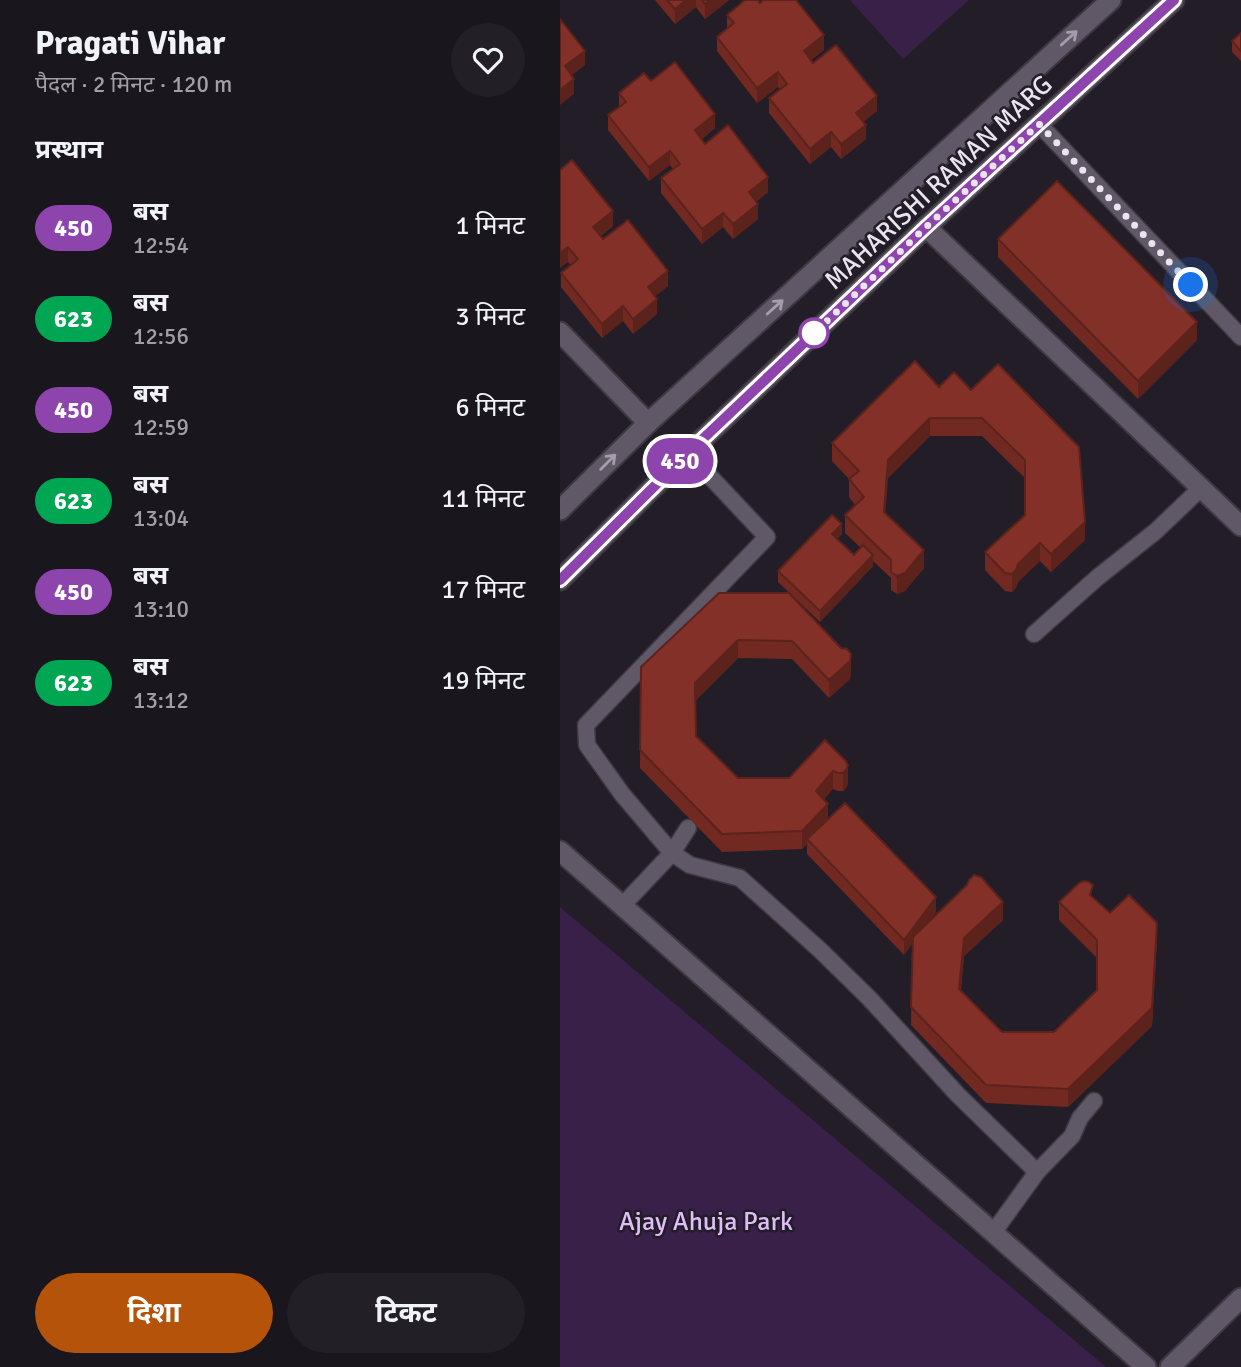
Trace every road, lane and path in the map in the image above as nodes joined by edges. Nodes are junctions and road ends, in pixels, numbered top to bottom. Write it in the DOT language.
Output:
graph roads {
  1 [pos="1111,0"];
  2 [pos="1174,0"];
  3 [pos="1039,124"];
  4 [pos="926,227"];
  5 [pos="1241,314"];
  6 [pos="1228,325"];
  7 [pos="560,332"];
  8 [pos="1241,337"];
  9 [pos="648,423"];
  10 [pos="688,453"];
  11 [pos="1200,488"];
  12 [pos="560,510"];
  13 [pos="1241,526"];
  14 [pos="560,580"];
  15 [pos="1034,634"];
  16 [pos="688,828"];
  17 [pos="560,851"];
  18 [pos="672,852"];
  19 [pos="622,906"];
  20 [pos="1094,1101"];
  21 [pos="1037,1172"];
  22 [pos="993,1233"];
  23 [pos="1241,1298"];
  24 [pos="1146,1367"];
  25 [pos="1170,1367"];
  9 -- 1 [label="main road, MAHARISHI RAMAN MARG, one-way"];
  2 -- 3 [label="main road, MAHARISHI RAMAN MARG"];
  3 -- 4 [label="main road, MAHARISHI RAMAN MARG"];
  3 -- 6 [label="lane"];
  4 -- 10 [label="main road, MAHARISHI RAMAN MARG"];
  4 -- 11 [label="main road"];
  5 -- 6 [label="lane"];
  6 -- 8 [label="lane"];
  7 -- 9 [label="main road"];
  12 -- 9 [label="main road, MAHARISHI RAMAN MARG, one-way"];
  10 -- 14 [label="main road, MAHARISHI RAMAN MARG"];
  10 -- 18 [label="lane"];
  11 -- 13 [label="main road"];
  11 -- 15 [label="lane"];
  16 -- 18 [label="lane"];
  17 -- 19 [label="main road"];
  18 -- 19 [label="lane"];
  18 -- 21 [label="lane"];
  19 -- 22 [label="main road"];
  20 -- 21 [label="lane"];
  21 -- 22 [label="lane"];
  22 -- 24 [label="main road"];
  23 -- 25 [label="main road"];
}
